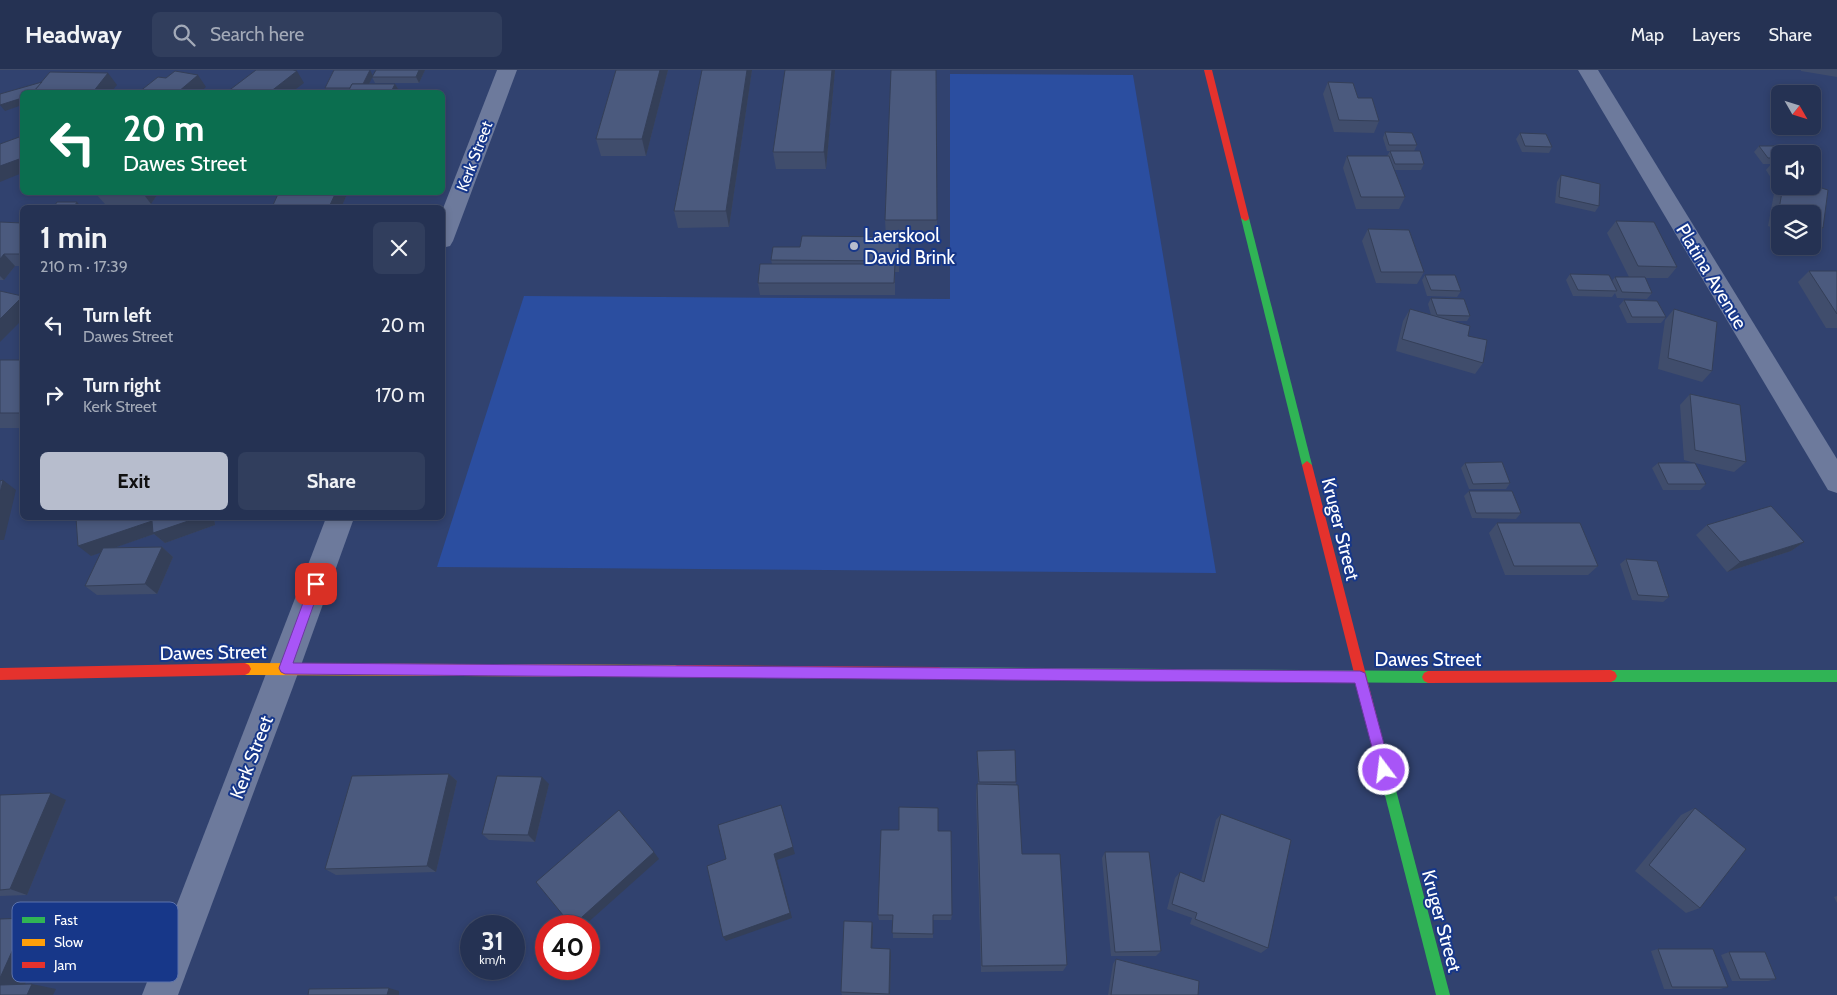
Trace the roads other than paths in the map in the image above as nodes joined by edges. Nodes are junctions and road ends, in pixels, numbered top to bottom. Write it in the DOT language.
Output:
graph roads {
  1 [pos="507,70"];
  2 [pos="1208,70"];
  3 [pos="1588,70"];
  4 [pos="445,233"];
  5 [pos="1837,482"];
  6 [pos="339,520"];
  7 [pos="285,668"];
  8 [pos="0,674"];
  9 [pos="1837,676"];
  10 [pos="1360,677"];
  11 [pos="178,948"];
  12 [pos="165,982"];
  13 [pos="160,995"];
  14 [pos="1443,995"];
  1 -- 4 [label="street, Kerk Street"];
  2 -- 10 [label="street, Kruger Street"];
  3 -- 5 [label="street, Platina Avenue"];
  6 -- 7 [label="street, Kerk Street"];
  7 -- 8 [label="street, Dawes Street"];
  7 -- 10 [label="street, Dawes Street"];
  7 -- 11 [label="street, Kerk Street"];
  9 -- 10 [label="street, Dawes Street"];
  10 -- 14 [label="street, Kruger Street"];
  12 -- 13 [label="street, Kerk Street"];
}
